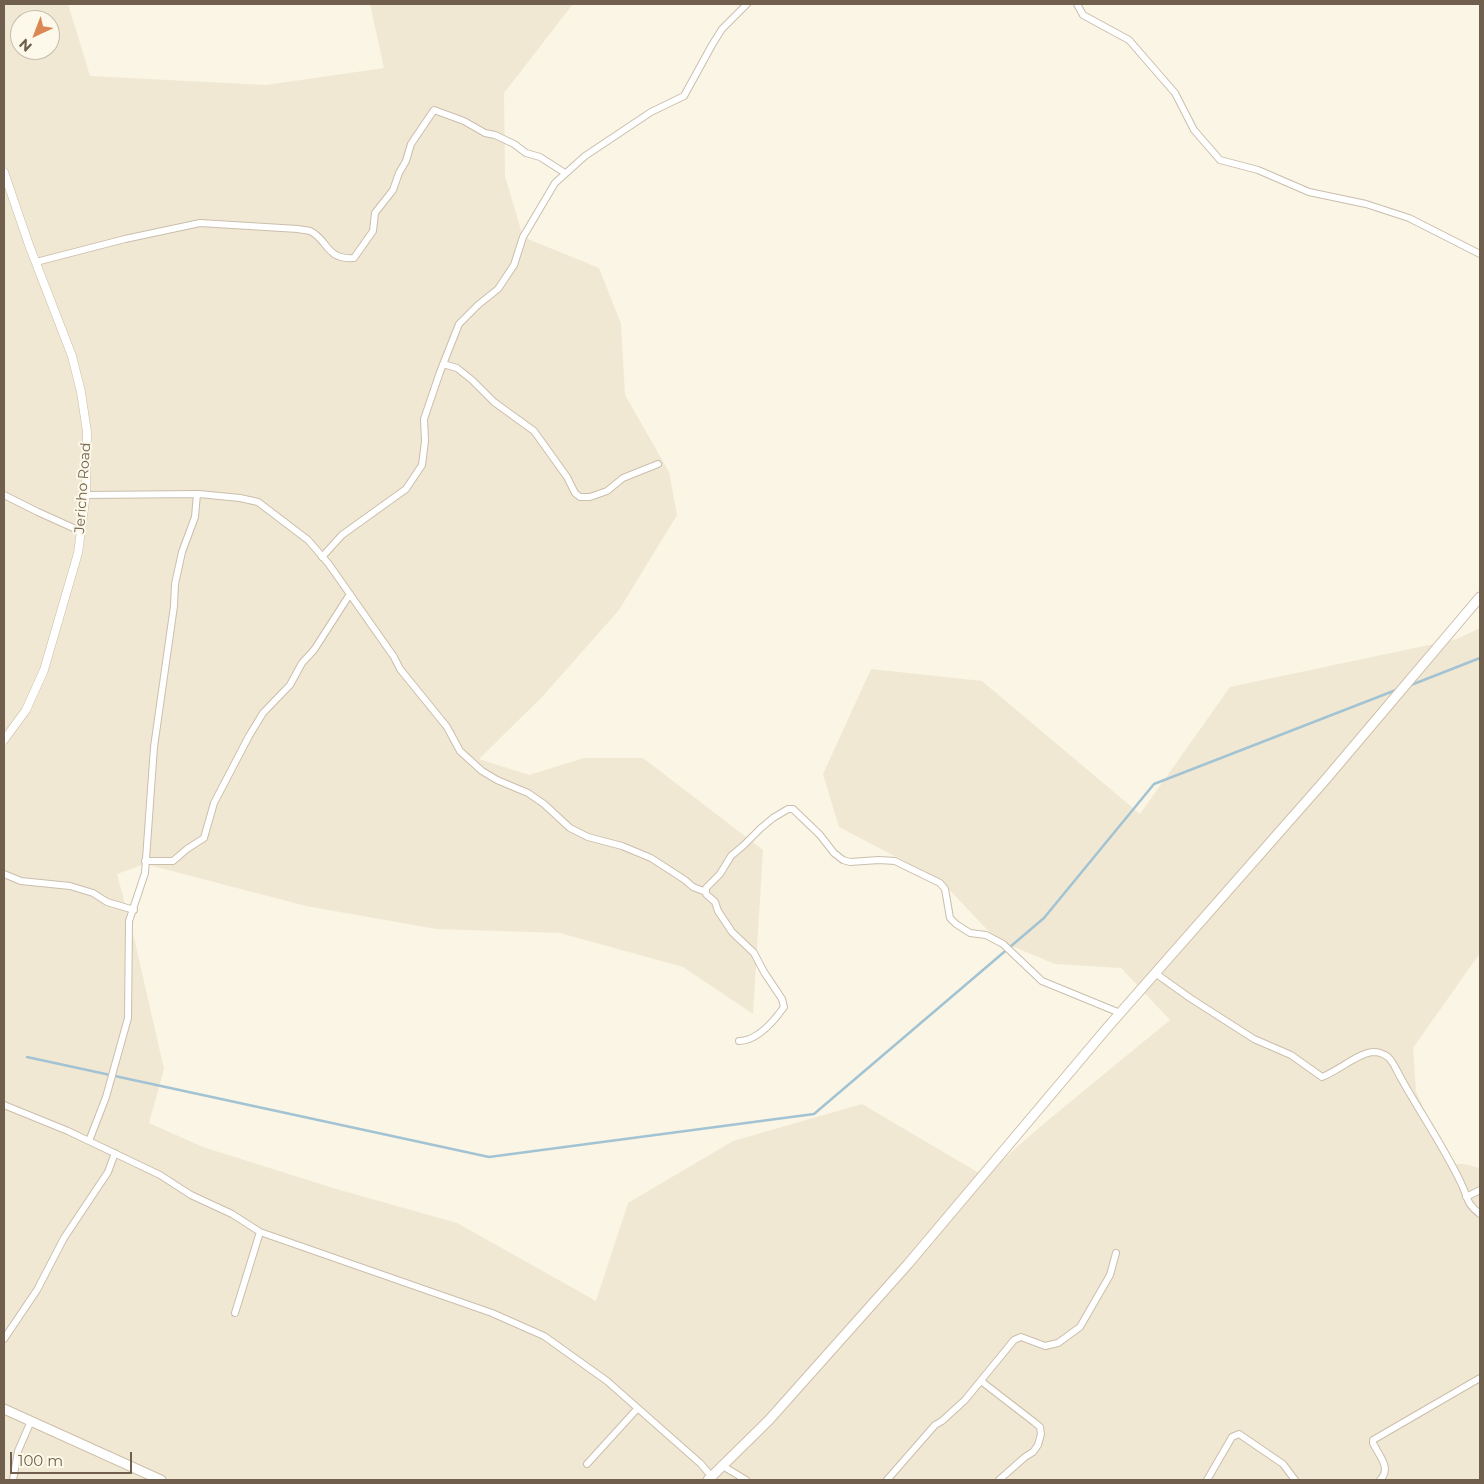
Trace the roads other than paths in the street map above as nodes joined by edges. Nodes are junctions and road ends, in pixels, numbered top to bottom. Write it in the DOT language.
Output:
graph roads {
  1 [pos="747,4"];
  2 [pos="1077,4"];
  3 [pos="4,172"];
  4 [pos="566,174"];
  5 [pos="1480,254"];
  6 [pos="36,262"];
  7 [pos="444,364"];
  8 [pos="658,464"];
  9 [pos="197,494"];
  10 [pos="4,495"];
  11 [pos="85,495"];
  12 [pos="80,531"];
  13 [pos="322,556"];
  14 [pos="350,594"];
  15 [pos="1480,597"];
  16 [pos="4,740"];
  17 [pos="146,861"];
  18 [pos="4,874"];
  19 [pos="706,892"];
  20 [pos="134,910"];
  21 [pos="1155,973"];
  22 [pos="1120,1013"];
  23 [pos="739,1041"];
  24 [pos="4,1105"];
  25 [pos="89,1141"];
  26 [pos="115,1153"];
  27 [pos="1480,1190"];
  28 [pos="1466,1197"];
  29 [pos="1480,1214"];
  30 [pos="260,1232"];
  31 [pos="1116,1253"];
  32 [pos="235,1313"];
  33 [pos="4,1338"];
  34 [pos="1480,1378"];
  35 [pos="981,1381"];
  36 [pos="4,1409"];
  37 [pos="637,1409"];
  38 [pos="31,1421"];
  39 [pos="587,1464"];
  40 [pos="721,1465"];
  41 [pos="709,1478"];
  42 [pos="13,1480"];
  43 [pos="162,1480"];
  44 [pos="746,1480"];
  45 [pos="887,1480"];
  46 [pos="998,1480"];
  47 [pos="1207,1480"];
  48 [pos="1295,1480"];
  49 [pos="1380,1480"];
  1 -- 4 [label="street"];
  2 -- 5 [label="street"];
  3 -- 6 [label="street, Jericho Road"];
  4 -- 6 [label="street"];
  4 -- 7 [label="street"];
  6 -- 11 [label="street, Jericho Road"];
  7 -- 8 [label="street"];
  7 -- 13 [label="street"];
  9 -- 11 [label="street"];
  9 -- 13 [label="street"];
  9 -- 17 [label="street"];
  10 -- 12 [label="street"];
  11 -- 12 [label="street, Jericho Road"];
  12 -- 16 [label="street, Jericho Road"];
  13 -- 14 [label="street"];
  14 -- 17 [label="street"];
  14 -- 19 [label="street"];
  15 -- 21 [label="main road"];
  17 -- 20 [label="street"];
  18 -- 20 [label="street"];
  19 -- 22 [label="street"];
  19 -- 23 [label="street"];
  20 -- 25 [label="street"];
  21 -- 22 [label="main road"];
  21 -- 28 [label="street"];
  22 -- 40 [label="main road"];
  24 -- 25 [label="street"];
  25 -- 26 [label="street"];
  26 -- 30 [label="street"];
  26 -- 33 [label="street"];
  27 -- 28 [label="street"];
  28 -- 29 [label="street"];
  30 -- 32 [label="street"];
  30 -- 37 [label="street"];
  31 -- 35 [label="street"];
  34 -- 49 [label="street"];
  35 -- 45 [label="street"];
  35 -- 46 [label="street"];
  36 -- 38 [label="main road"];
  37 -- 39 [label="street"];
  37 -- 41 [label="street"];
  38 -- 42 [label="street"];
  38 -- 43 [label="main road"];
  40 -- 41 [label="main road"];
  40 -- 44 [label="street"];
  47 -- 48 [label="street"];
}
